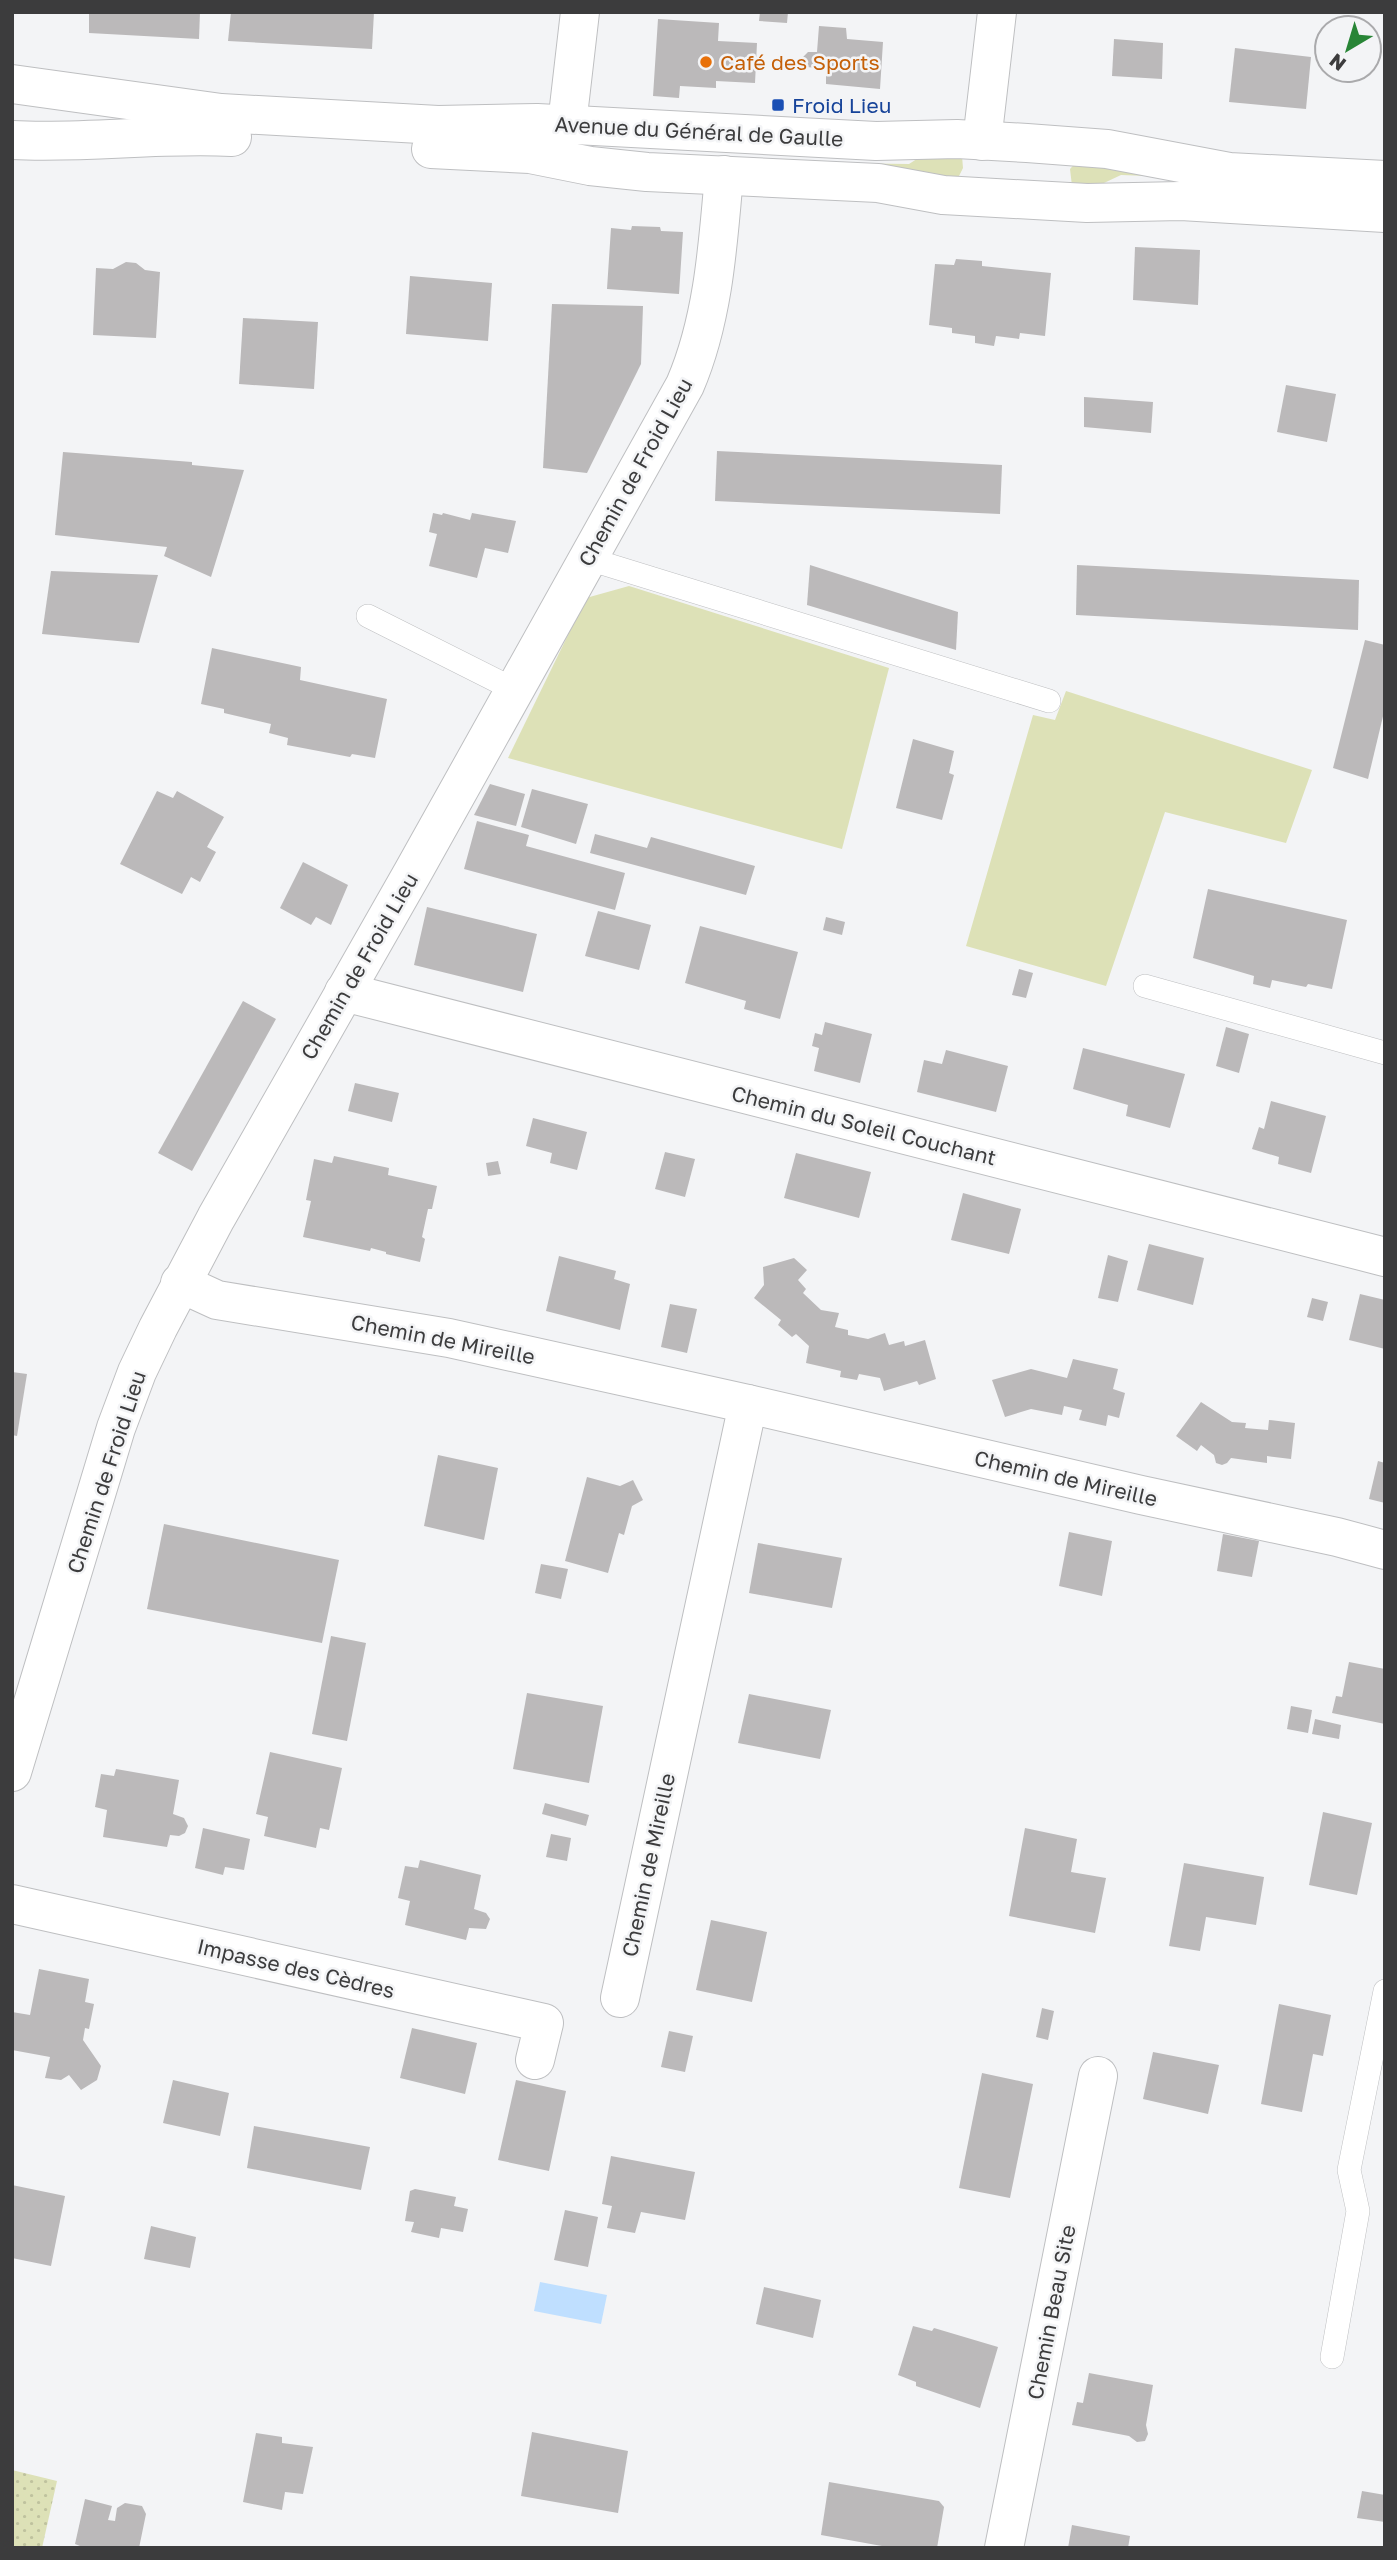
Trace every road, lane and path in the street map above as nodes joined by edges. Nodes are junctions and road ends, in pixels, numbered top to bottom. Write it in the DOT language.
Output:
graph roads {
  1 [pos="580,12"];
  2 [pos="997,12"];
  3 [pos="12,84"];
  4 [pos="567,124"];
  5 [pos="726,132"];
  6 [pos="12,140"];
  7 [pos="982,141"];
  8 [pos="1057,146"];
  9 [pos="724,175"];
  10 [pos="1385,180"];
  11 [pos="980,197"];
  12 [pos="1054,201"];
  13 [pos="1385,213"];
  14 [pos="589,556"];
  15 [pos="368,615"];
  16 [pos="515,690"];
  17 [pos="1049,701"];
  18 [pos="1145,986"];
  19 [pos="344,992"];
  20 [pos="1385,1053"];
  21 [pos="1385,1257"];
  22 [pos="180,1283"];
  23 [pos="748,1404"];
  24 [pos="1385,1550"];
  25 [pos="12,1772"];
  26 [pos="12,1904"];
  27 [pos="1385,1991"];
  28 [pos="620,1998"];
  29 [pos="535,2060"];
  30 [pos="1098,2076"];
  31 [pos="1332,2357"];
  32 [pos="1004,2548"];
  1 -- 4 [label="street"];
  2 -- 7 [label="street"];
  3 -- 4 [label="street, Avenue du Général de Gaulle"];
  4 -- 5 [label="street, Avenue du Général de Gaulle"];
  5 -- 7 [label="street, Avenue du Général de Gaulle"];
  5 -- 9 [label="street, Chemin de Froid Lieu"];
  6 -- 9 [label="street, Avenue du Général de Gaulle"];
  7 -- 8 [label="street, Avenue du Général de Gaulle"];
  7 -- 11 [label="street"];
  8 -- 10 [label="street, Avenue du Général de Gaulle"];
  8 -- 12 [label="street"];
  9 -- 11 [label="street, Avenue du Général de Gaulle"];
  9 -- 14 [label="street, Chemin de Froid Lieu"];
  11 -- 12 [label="street, Avenue du Général de Gaulle"];
  12 -- 13 [label="street, Avenue du Général de Gaulle"];
  14 -- 16 [label="street, Chemin de Froid Lieu"];
  14 -- 17 [label="lane"];
  15 -- 16 [label="lane"];
  16 -- 19 [label="street, Chemin de Froid Lieu"];
  18 -- 20 [label="lane"];
  19 -- 21 [label="street, Chemin du Soleil Couchant"];
  19 -- 22 [label="street, Chemin de Froid Lieu"];
  22 -- 23 [label="street, Chemin de Mireille"];
  22 -- 25 [label="street, Chemin de Froid Lieu"];
  23 -- 24 [label="street, Chemin de Mireille"];
  23 -- 28 [label="street, Chemin de Mireille"];
  26 -- 29 [label="street, Impasse des Cèdres"];
  27 -- 31 [label="lane"];
  30 -- 32 [label="street, Chemin Beau Site"];
}
